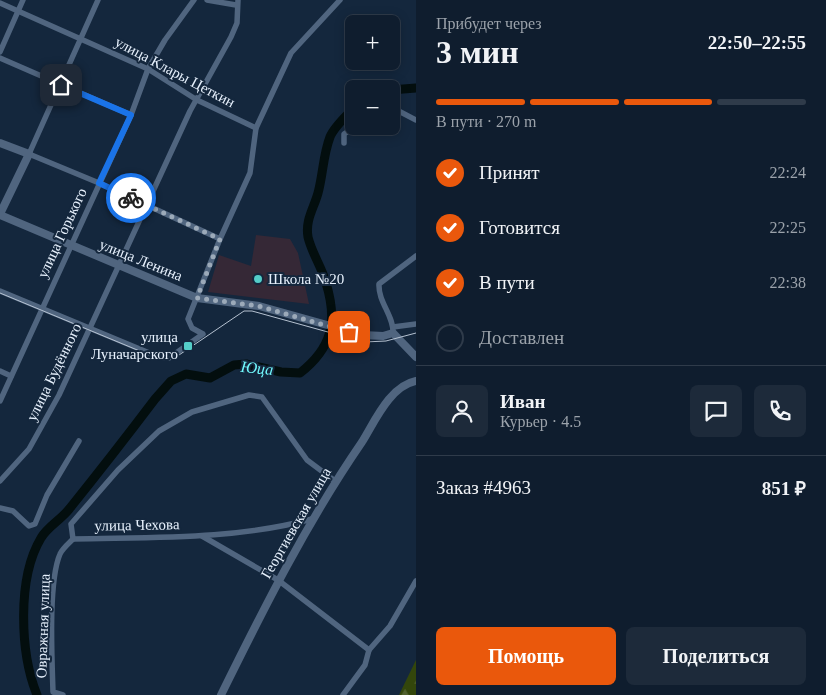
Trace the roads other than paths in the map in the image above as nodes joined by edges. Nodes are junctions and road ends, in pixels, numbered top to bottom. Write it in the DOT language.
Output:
graph roads {
  1 [pos="23,0"];
  2 [pos="98,0"];
  3 [pos="194,0"];
  4 [pos="206,0"];
  5 [pos="340,0"];
  6 [pos="0,3"];
  7 [pos="237,3"];
  8 [pos="18,10"];
  9 [pos="82,38"];
  10 [pos="0,52"];
  11 [pos="0,58"];
  12 [pos="148,68"];
  13 [pos="61,85"];
  14 [pos="196,100"];
  15 [pos="400,110"];
  16 [pos="131,115"];
  17 [pos="416,120"];
  18 [pos="256,128"];
  19 [pos="345,133"];
  20 [pos="0,143"];
  21 [pos="344,143"];
  22 [pos="29,154"];
  23 [pos="99,183"];
  24 [pos="146,204"];
  25 [pos="0,214"];
  26 [pos="220,239"];
  27 [pos="71,245"];
  28 [pos="416,256"];
  29 [pos="117,266"];
  30 [pos="0,291"];
  31 [pos="197,298"];
  32 [pos="41,309"];
  33 [pos="416,324"];
  34 [pos="88,329"];
  35 [pos="393,330"];
  36 [pos="416,357"];
  37 [pos="0,371"];
  38 [pos="11,376"];
  39 [pos="416,381"];
  40 [pos="0,401"];
  41 [pos="79,441"];
  42 [pos="0,481"];
  43 [pos="335,481"];
  44 [pos="0,508"];
  45 [pos="312,519"];
  46 [pos="202,536"];
  47 [pos="73,539"];
  48 [pos="278,580"];
  49 [pos="416,580"];
  50 [pos="369,650"];
  51 [pos="63,695"];
  52 [pos="221,695"];
  53 [pos="343,695"];
  1 -- 8 [label="street"];
  2 -- 9 [label="street"];
  3 -- 12 [label="street, улица Горького"];
  4 -- 7 [label="street"];
  5 -- 18 [label="street"];
  6 -- 8 [label="street, улица Клары Цеткин"];
  7 -- 14 [label="street, улица Будённого"];
  8 -- 9 [label="street, улица Клары Цеткин"];
  8 -- 10 [label="street"];
  9 -- 12 [label="street, улица Клары Цеткин"];
  9 -- 13 [label="street"];
  11 -- 13 [label="street"];
  12 -- 14 [label="street, улица Клары Цеткин"];
  12 -- 16 [label="street, улица Горького"];
  13 -- 16 [label="street"];
  13 -- 22 [label="street"];
  14 -- 18 [label="street, улица Клары Цеткин"];
  14 -- 24 [label="street, улица Будённого"];
  15 -- 17 [label="street"];
  16 -- 23 [label="street, улица Горького"];
  18 -- 26 [label="street"];
  19 -- 21 [label="street"];
  20 -- 22 [label="main road"];
  22 -- 23 [label="street"];
  22 -- 25 [label="main road"];
  23 -- 24 [label="street"];
  23 -- 27 [label="street, улица Горького"];
  24 -- 26 [label="street"];
  24 -- 29 [label="street, улица Будённого"];
  25 -- 27 [label="main road, улица Ленина"];
  26 -- 31 [label="street"];
  27 -- 29 [label="main road, улица Ленина"];
  27 -- 32 [label="street, улица Горького"];
  28 -- 35 [label="street"];
  29 -- 31 [label="main road, улица Ленина"];
  29 -- 34 [label="street, улица Будённого"];
  30 -- 32 [label="street"];
  31 -- 34 [label="street"];
  31 -- 35 [label="main road, улица Ленина"];
  32 -- 34 [label="street"];
  32 -- 38 [label="street, улица Горького"];
  33 -- 35 [label="street"];
  34 -- 42 [label="street, улица Будённого"];
  35 -- 36 [label="main road"];
  37 -- 38 [label="street"];
  38 -- 40 [label="street, улица Горького"];
  39 -- 43 [label="main road, Георгиевская улица"];
  41 -- 44 [label="street"];
  43 -- 45 [label="main road, Георгиевская улица"];
  43 -- 47 [label="street, Овражная улица"];
  45 -- 46 [label="street, улица Чехова"];
  45 -- 48 [label="main road, Георгиевская улица"];
  46 -- 47 [label="street, улица Чехова"];
  46 -- 48 [label="street"];
  47 -- 51 [label="street, Овражная улица"];
  48 -- 50 [label="street"];
  48 -- 52 [label="main road, Георгиевская улица"];
  49 -- 50 [label="street"];
  50 -- 53 [label="street"];
}
